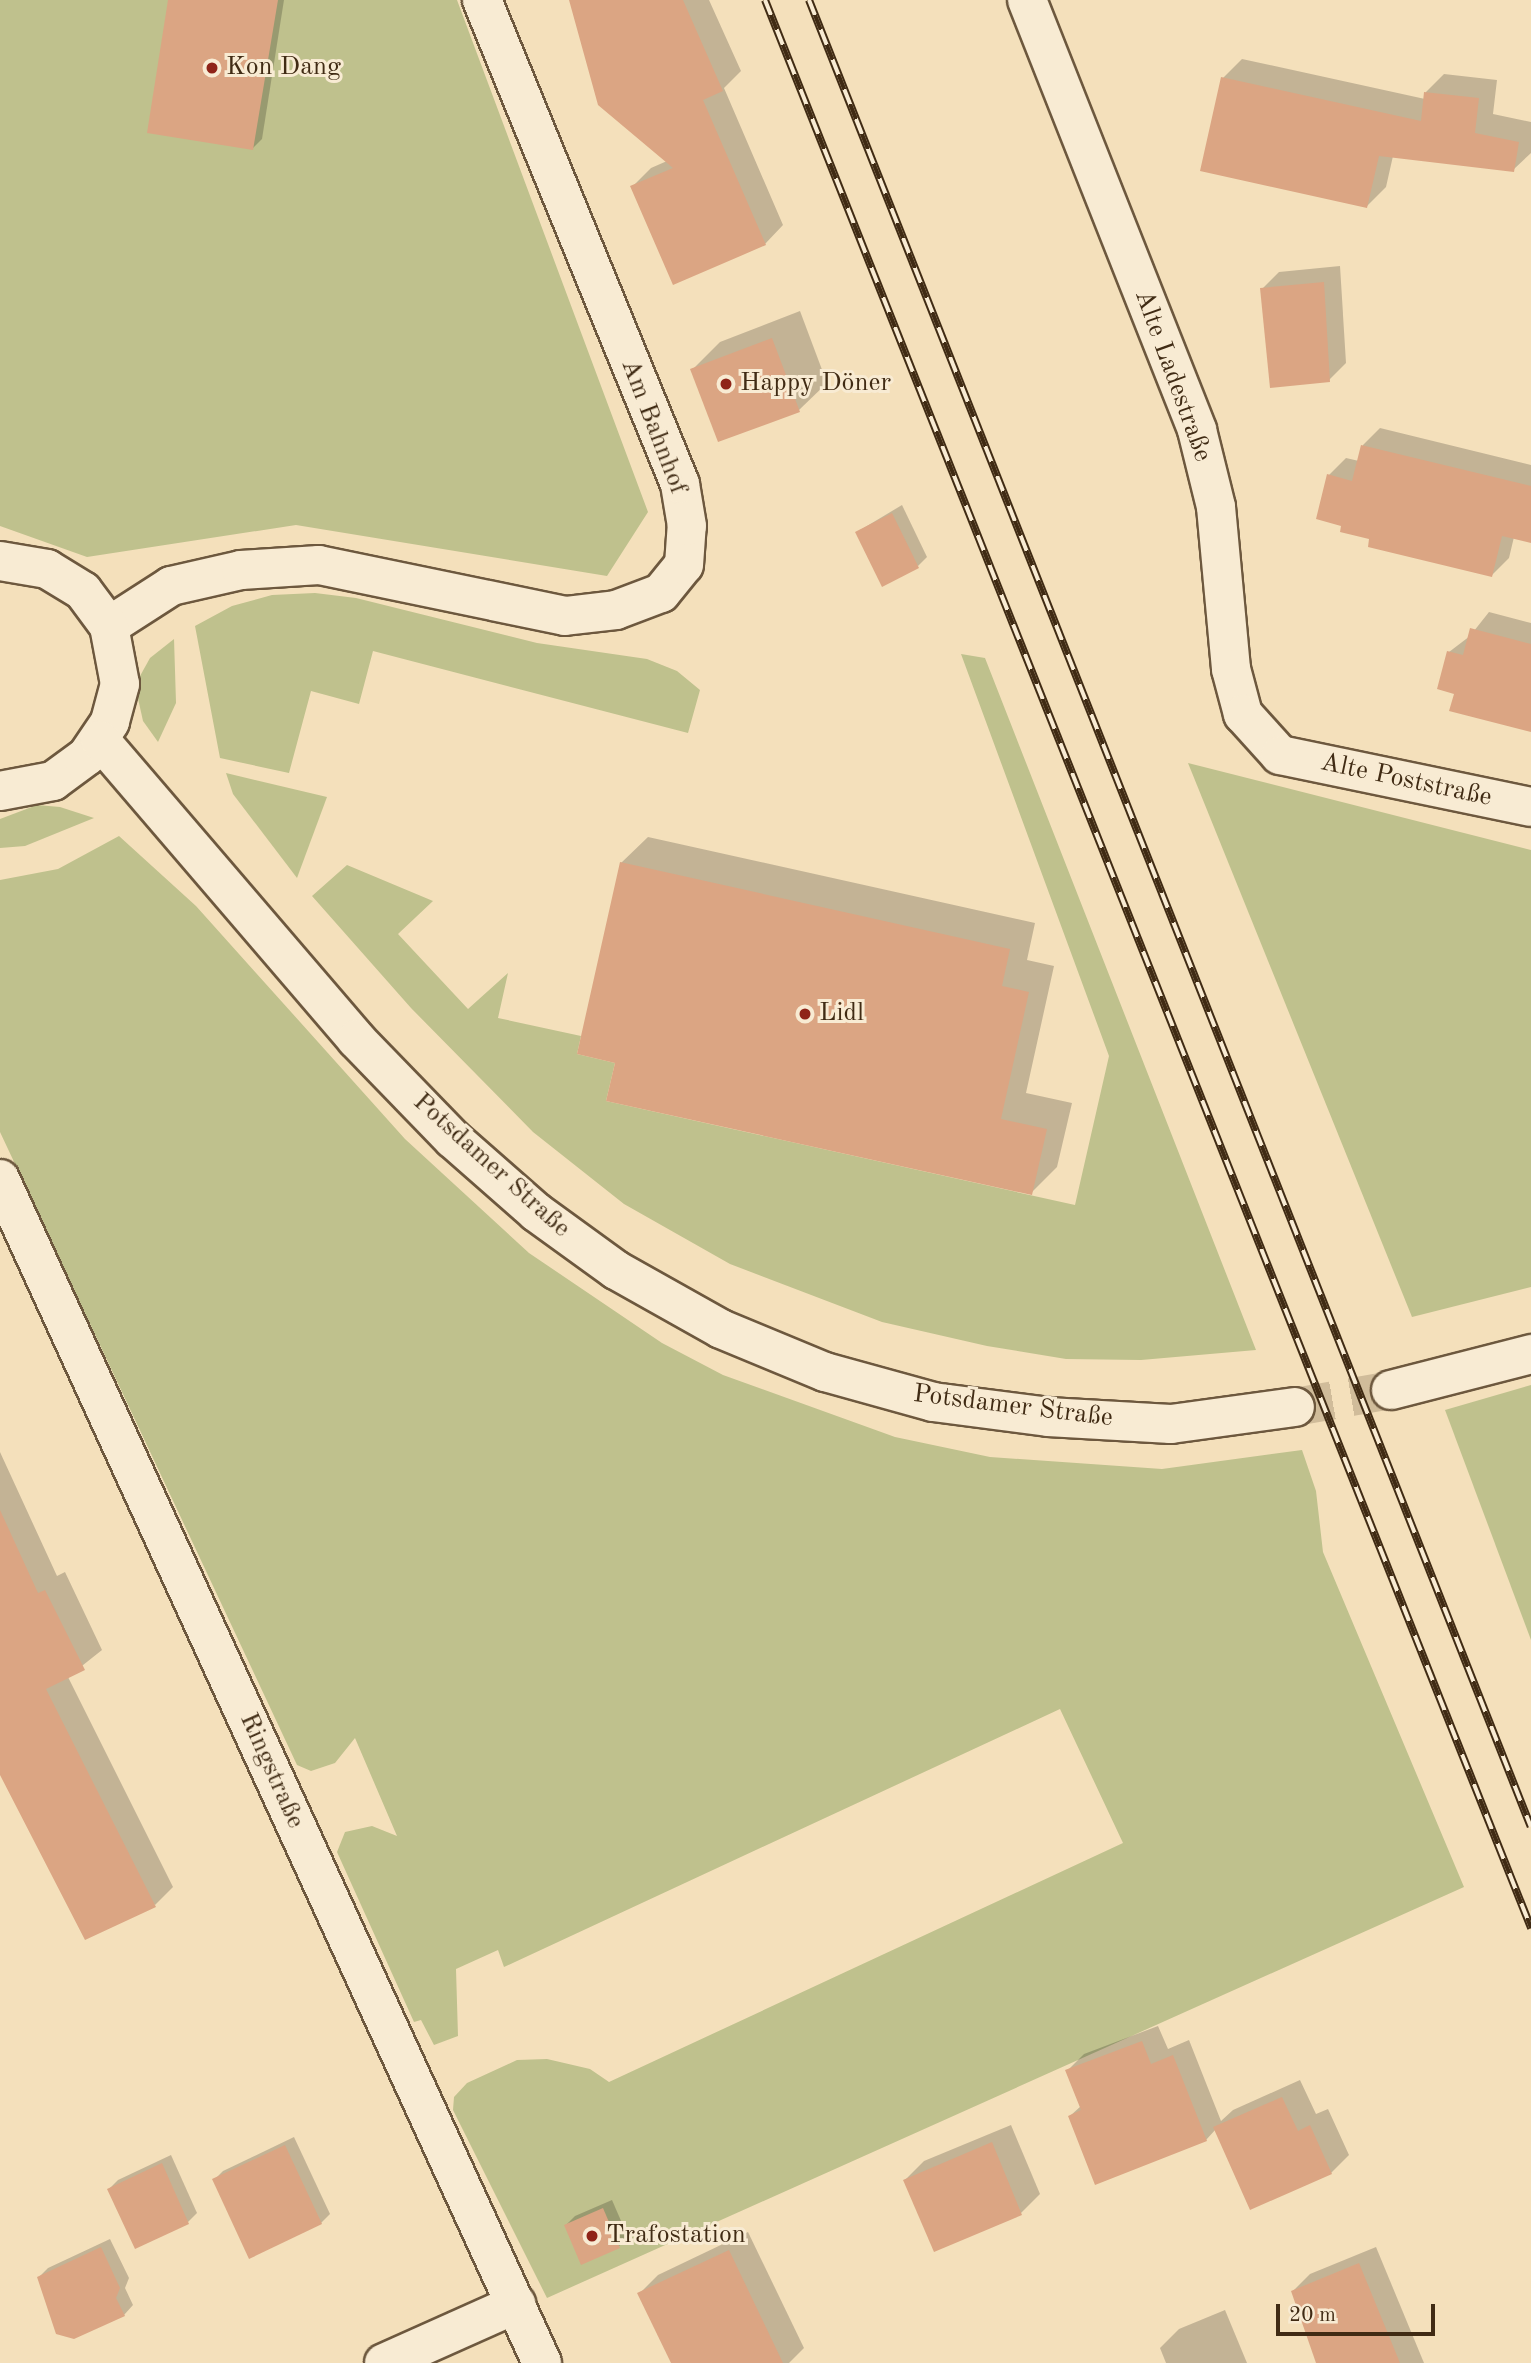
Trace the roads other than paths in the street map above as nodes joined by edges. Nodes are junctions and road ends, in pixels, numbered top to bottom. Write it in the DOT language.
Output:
graph roads {
  1 [pos="482,0"];
  2 [pos="1027,0"];
  3 [pos="0,561"];
  4 [pos="109,625"];
  5 [pos="100,740"];
  6 [pos="1280,755"];
  7 [pos="0,791"];
  8 [pos="1531,807"];
  9 [pos="0,1179"];
  10 [pos="1531,1354"];
  11 [pos="1391,1391"];
  12 [pos="1296,1407"];
  13 [pos="516,2304"];
  14 [pos="384,2363"];
  15 [pos="542,2363"];
  1 -- 4 [label="main road, Am Bahnhof"];
  2 -- 6 [label="main road, Alte Ladestraße"];
  3 -- 4 [label="main road"];
  4 -- 5 [label="main road"];
  5 -- 7 [label="main road"];
  5 -- 12 [label="main road, Potsdamer Straße"];
  6 -- 8 [label="main road, Alte Poststraße"];
  9 -- 13 [label="main road, Ringstraße"];
  10 -- 11 [label="main road"];
  13 -- 14 [label="main road"];
  13 -- 15 [label="main road, Ringstraße"];
}
